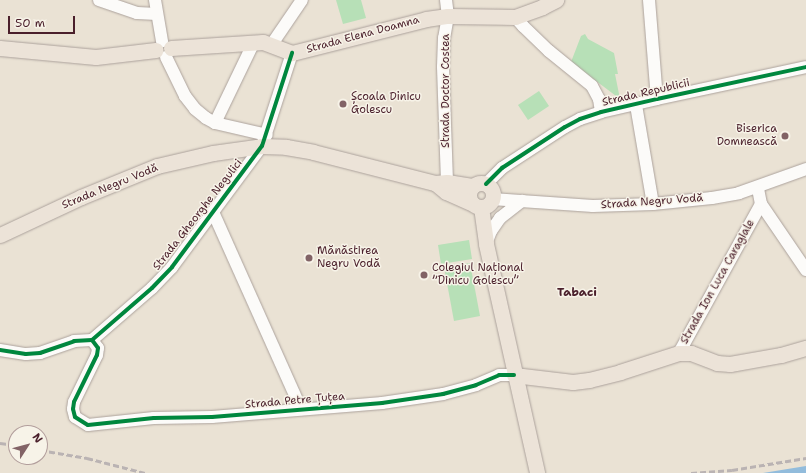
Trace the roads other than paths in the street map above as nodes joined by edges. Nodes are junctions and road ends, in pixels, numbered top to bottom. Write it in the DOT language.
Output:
graph roads {
  1 [pos="99,0"];
  2 [pos="154,0"];
  3 [pos="302,0"];
  4 [pos="446,0"];
  5 [pos="556,0"];
  6 [pos="648,0"];
  7 [pos="157,14"];
  8 [pos="448,16"];
  9 [pos="515,17"];
  10 [pos="254,42"];
  11 [pos="272,44"];
  12 [pos="0,48"];
  13 [pos="164,49"];
  14 [pos="292,53"];
  15 [pos="806,67"];
  16 [pos="657,99"];
  17 [pos="636,105"];
  18 [pos="601,112"];
  19 [pos="215,123"];
  20 [pos="265,140"];
  21 [pos="806,169"];
  22 [pos="441,182"];
  23 [pos="479,185"];
  24 [pos="758,188"];
  25 [pos="522,202"];
  26 [pos="481,203"];
  27 [pos="653,204"];
  28 [pos="761,204"];
  29 [pos="213,212"];
  30 [pos="0,235"];
  31 [pos="486,244"];
  32 [pos="806,270"];
  33 [pos="95,342"];
  34 [pos="806,348"];
  35 [pos="0,350"];
  36 [pos="679,353"];
  37 [pos="514,375"];
  38 [pos="301,409"];
  39 [pos="537,473"];
  1 -- 7 [label="street"];
  2 -- 7 [label="street"];
  3 -- 11 [label="street"];
  4 -- 8 [label="street, Strada Doctor Costea"];
  5 -- 9 [label="main road, Strada Elena Doamna"];
  6 -- 16 [label="street"];
  7 -- 13 [label="street"];
  8 -- 9 [label="main road, Strada Elena Doamna"];
  8 -- 14 [label="main road, Strada Elena Doamna"];
  8 -- 22 [label="street, Strada Doctor Costea"];
  9 -- 18 [label="street"];
  10 -- 11 [label="main road"];
  10 -- 13 [label="main road"];
  10 -- 19 [label="street"];
  11 -- 14 [label="main road"];
  12 -- 13 [label="main road"];
  13 -- 19 [label="street"];
  14 -- 20 [label="street, Strada Elena Doamna"];
  15 -- 16 [label="street, Strada Republicii"];
  16 -- 17 [label="street, Strada Republicii"];
  17 -- 18 [label="street, Strada Republicii"];
  17 -- 27 [label="street"];
  18 -- 23 [label="street, Strada Republicii"];
  19 -- 20 [label="street"];
  20 -- 22 [label="main road, Strada Negru Vodă"];
  20 -- 29 [label="street, Strada Gheorghe Negulici"];
  20 -- 30 [label="main road, Strada Negru Vodă"];
  21 -- 24 [label="street, Strada Negru Vodă"];
  22 -- 23 [label="main road, Strada Negru Vodă"];
  22 -- 26 [label="main road, Strada Negru Vodă"];
  23 -- 26 [label="main road"];
  23 -- 26 [label="main road"];
  24 -- 27 [label="street, Strada Negru Vodă"];
  24 -- 28 [label="street"];
  25 -- 26 [label="street, Strada Negru Vodă"];
  25 -- 27 [label="street, Strada Negru Vodă"];
  25 -- 31 [label="street"];
  26 -- 31 [label="main road"];
  28 -- 32 [label="street"];
  28 -- 36 [label="street, Strada Ion Luca Caragiale"];
  29 -- 33 [label="street, Strada Gheorghe Negulici"];
  29 -- 38 [label="street"];
  31 -- 37 [label="main road"];
  33 -- 35 [label="street"];
  33 -- 38 [label="street, Strada Petre Țuțea"];
  34 -- 36 [label="main road"];
  36 -- 37 [label="main road, Strada Ion Luca Caragiale"];
  37 -- 38 [label="street, Strada Petre Țuțea"];
  37 -- 39 [label="main road"];
}
